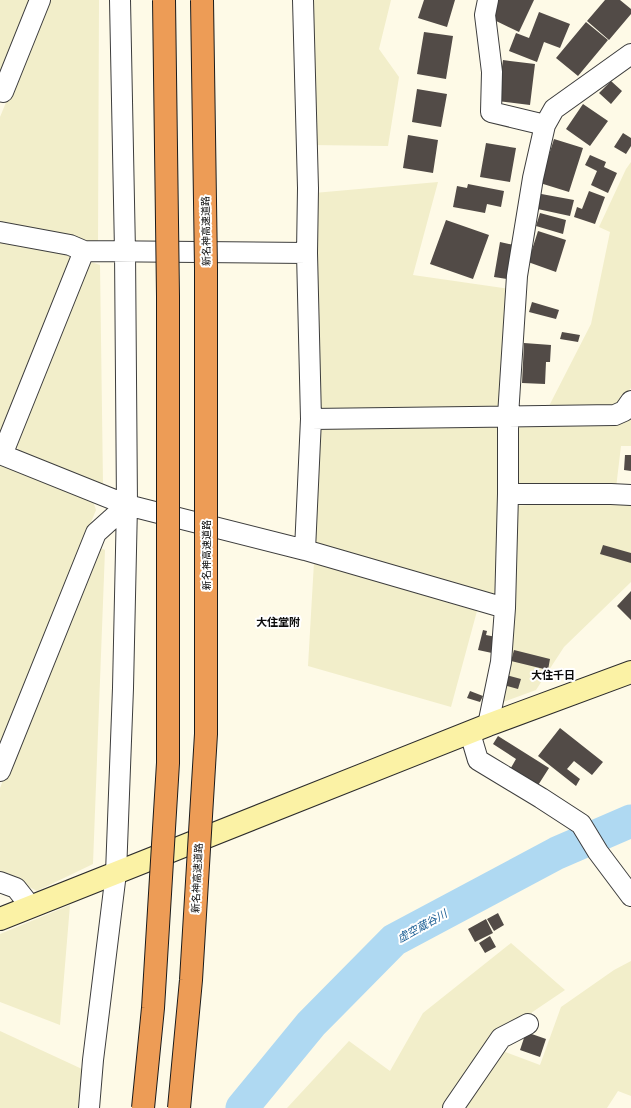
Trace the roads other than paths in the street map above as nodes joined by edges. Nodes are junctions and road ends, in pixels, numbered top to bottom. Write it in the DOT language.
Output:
graph roads {
  1 [pos="40,0"];
  2 [pos="120,0"];
  3 [pos="164,0"];
  4 [pos="202,0"];
  5 [pos="303,0"];
  6 [pos="488,0"];
  7 [pos="631,54"];
  8 [pos="1,94"];
  9 [pos="545,125"];
  10 [pos="0,232"];
  11 [pos="84,251"];
  12 [pos="125,251"];
  13 [pos="307,253"];
  14 [pos="631,401"];
  15 [pos="508,416"];
  16 [pos="311,419"];
  17 [pos="1,454"];
  18 [pos="508,494"];
  19 [pos="631,496"];
  20 [pos="127,505"];
  21 [pos="305,550"];
  22 [pos="505,608"];
  23 [pos="631,672"];
  24 [pos="479,729"];
  25 [pos="0,771"];
  26 [pos="116,873"];
  27 [pos="0,882"];
  28 [pos="631,896"];
  29 [pos="31,907"];
  30 [pos="0,919"];
  31 [pos="528,1024"];
  32 [pos="89,1108"];
  33 [pos="143,1108"];
  34 [pos="179,1108"];
  35 [pos="453,1108"];
  1 -- 8 [label="street"];
  2 -- 12 [label="street"];
  3 -- 33 [label="highway, bridge"];
  4 -- 34 [label="highway, 新名神高速道路, bridge"];
  5 -- 13 [label="street"];
  6 -- 9 [label="street"];
  7 -- 9 [label="street"];
  9 -- 15 [label="street"];
  10 -- 11 [label="street"];
  11 -- 12 [label="street"];
  11 -- 17 [label="street"];
  12 -- 13 [label="street"];
  12 -- 20 [label="street"];
  13 -- 16 [label="street"];
  14 -- 15 [label="street"];
  15 -- 16 [label="street"];
  15 -- 18 [label="street"];
  16 -- 21 [label="street"];
  17 -- 20 [label="street"];
  18 -- 19 [label="street"];
  18 -- 22 [label="street"];
  20 -- 21 [label="street"];
  20 -- 25 [label="street"];
  20 -- 26 [label="street"];
  21 -- 22 [label="street"];
  22 -- 24 [label="street"];
  23 -- 24 [label="street"];
  24 -- 26 [label="street"];
  24 -- 28 [label="street"];
  26 -- 29 [label="street"];
  26 -- 32 [label="street"];
  27 -- 29 [label="street"];
  29 -- 30 [label="street"];
  31 -- 35 [label="street"];
}
